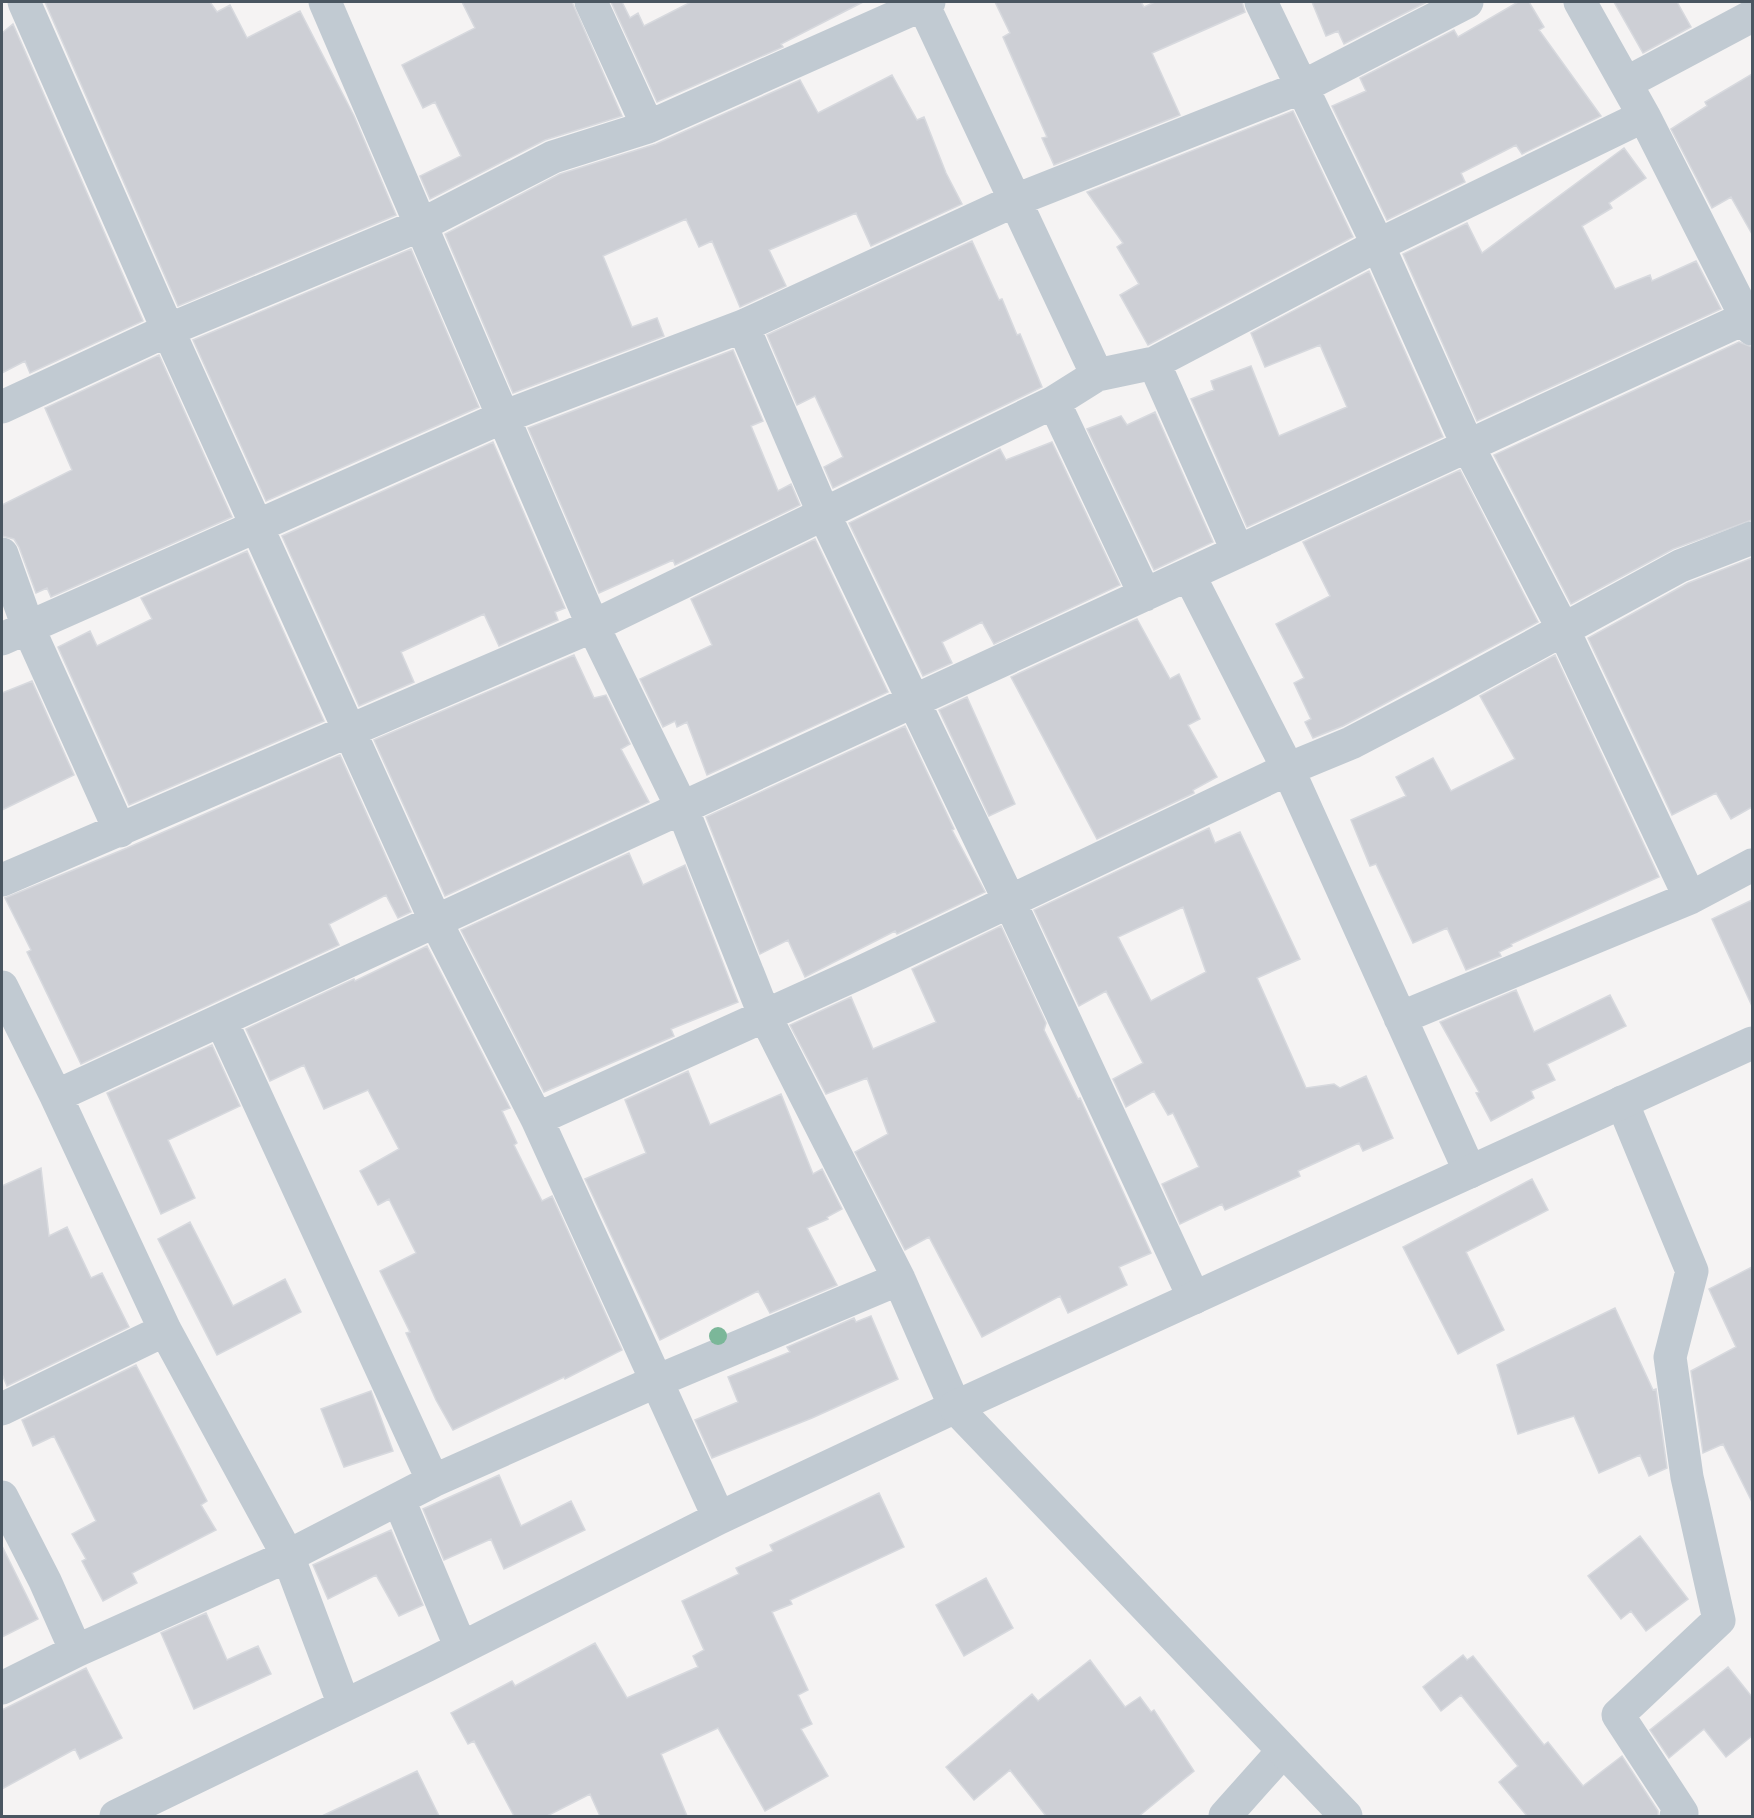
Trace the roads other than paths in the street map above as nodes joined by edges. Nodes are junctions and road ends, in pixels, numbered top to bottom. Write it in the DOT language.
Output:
graph roads {
  1 [pos="24,2"];
  2 [pos="325,2"];
  3 [pos="591,2"];
  4 [pos="925,2"];
  5 [pos="1262,2"];
  6 [pos="1467,2"];
  7 [pos="1580,2"];
  8 [pos="1752,16"];
  9 [pos="1626,83"];
  10 [pos="1302,87"];
  11 [pos="1644,116"];
  12 [pos="648,127"];
  13 [pos="1016,200"];
  14 [pos="423,224"];
  15 [pos="1378,245"];
  16 [pos="1751,321"];
  17 [pos="742,326"];
  18 [pos="168,330"];
  19 [pos="1154,363"];
  20 [pos="1097,375"];
  21 [pos="1054,402"];
  22 [pos="2,407"];
  23 [pos="503,417"];
  24 [pos="1468,446"];
  25 [pos="824,512"];
  26 [pos="256,525"];
  27 [pos="1752,538"];
  28 [pos="1238,552"];
  29 [pos="2,554"];
  30 [pos="1189,575"];
  31 [pos="1145,595"];
  32 [pos="593,626"];
  33 [pos="1563,630"];
  34 [pos="15,633"];
  35 [pos="912,702"];
  36 [pos="349,730"];
  37 [pos="1288,769"];
  38 [pos="682,808"];
  39 [pos="120,831"];
  40 [pos="1752,865"];
  41 [pos="2,880"];
  42 [pos="1690,898"];
  43 [pos="1009,900"];
  44 [pos="436,921"];
  45 [pos="4,1000"];
  46 [pos="764,1014"];
  47 [pos="1400,1018"];
  48 [pos="221,1020"];
  49 [pos="1752,1043"];
  50 [pos="56,1096"];
  51 [pos="1622,1102"];
  52 [pos="537,1119"];
  53 [pos="1470,1172"];
  54 [pos="899,1279"];
  55 [pos="1194,1298"];
  56 [pos="165,1330"];
  57 [pos="657,1381"];
  58 [pos="955,1407"];
  59 [pos="2,1409"];
  60 [pos="433,1481"];
  61 [pos="2,1497"];
  62 [pos="399,1500"];
  63 [pos="719,1518"];
  64 [pos="10,1530"];
  65 [pos="288,1556"];
  66 [pos="461,1648"];
  67 [pos="76,1651"];
  68 [pos="2,1688"];
  69 [pos="344,1705"];
  70 [pos="1283,1751"];
  71 [pos="116,1816"];
  72 [pos="1225,1816"];
  73 [pos="1346,1816"];
  74 [pos="1676,1816"];
  1 -- 18 [label="street"];
  2 -- 14 [label="street"];
  3 -- 12 [label="street"];
  4 -- 12 [label="street"];
  4 -- 13 [label="street"];
  5 -- 10 [label="street"];
  6 -- 10 [label="street"];
  7 -- 9 [label="street"];
  8 -- 9 [label="street"];
  9 -- 11 [label="street"];
  10 -- 13 [label="street"];
  10 -- 15 [label="street"];
  11 -- 15 [label="street"];
  11 -- 16 [label="street"];
  12 -- 14 [label="street"];
  13 -- 17 [label="street"];
  13 -- 20 [label="street"];
  14 -- 18 [label="street"];
  14 -- 23 [label="street"];
  15 -- 19 [label="street"];
  15 -- 24 [label="street"];
  16 -- 24 [label="street"];
  17 -- 23 [label="street"];
  17 -- 25 [label="street"];
  18 -- 22 [label="street"];
  18 -- 26 [label="street"];
  19 -- 20 [label="street"];
  19 -- 28 [label="street"];
  20 -- 21 [label="street"];
  21 -- 25 [label="street"];
  21 -- 31 [label="street"];
  23 -- 26 [label="street"];
  23 -- 32 [label="street"];
  24 -- 28 [label="street"];
  24 -- 33 [label="street"];
  25 -- 32 [label="street"];
  25 -- 35 [label="street"];
  26 -- 34 [label="street"];
  26 -- 36 [label="street"];
  27 -- 33 [label="street"];
  28 -- 30 [label="street"];
  29 -- 34 [label="street"];
  30 -- 31 [label="street"];
  30 -- 37 [label="street"];
  31 -- 35 [label="street"];
  32 -- 36 [label="street"];
  32 -- 38 [label="street"];
  33 -- 37 [label="street"];
  33 -- 42 [label="street"];
  34 -- 39 [label="street"];
  35 -- 38 [label="street"];
  35 -- 43 [label="street"];
  36 -- 39 [label="street"];
  36 -- 44 [label="street"];
  37 -- 43 [label="street"];
  37 -- 47 [label="street"];
  38 -- 44 [label="street"];
  38 -- 46 [label="street"];
  39 -- 41 [label="street"];
  40 -- 42 [label="street"];
  42 -- 47 [label="street"];
  43 -- 46 [label="street"];
  43 -- 55 [label="street"];
  44 -- 48 [label="street"];
  44 -- 52 [label="street"];
  45 -- 50 [label="street"];
  46 -- 52 [label="street"];
  46 -- 54 [label="street"];
  47 -- 53 [label="street"];
  48 -- 50 [label="street"];
  48 -- 60 [label="street"];
  49 -- 51 [label="street"];
  50 -- 56 [label="street"];
  51 -- 53 [label="street"];
  51 -- 74 [label="street"];
  52 -- 57 [label="street"];
  53 -- 55 [label="street"];
  54 -- 57 [label="street"];
  54 -- 58 [label="street"];
  55 -- 58 [label="street"];
  56 -- 59 [label="street"];
  56 -- 65 [label="street"];
  57 -- 60 [label="street"];
  57 -- 63 [label="street"];
  58 -- 63 [label="street"];
  58 -- 70 [label="street"];
  60 -- 62 [label="street"];
  61 -- 64 [label="street"];
  62 -- 65 [label="street"];
  62 -- 66 [label="street"];
  63 -- 66 [label="street"];
  64 -- 67 [label="street"];
  65 -- 67 [label="street"];
  65 -- 69 [label="street"];
  66 -- 69 [label="street"];
  67 -- 68 [label="street"];
  69 -- 71 [label="street"];
  70 -- 72 [label="street"];
  70 -- 73 [label="street"];
}
